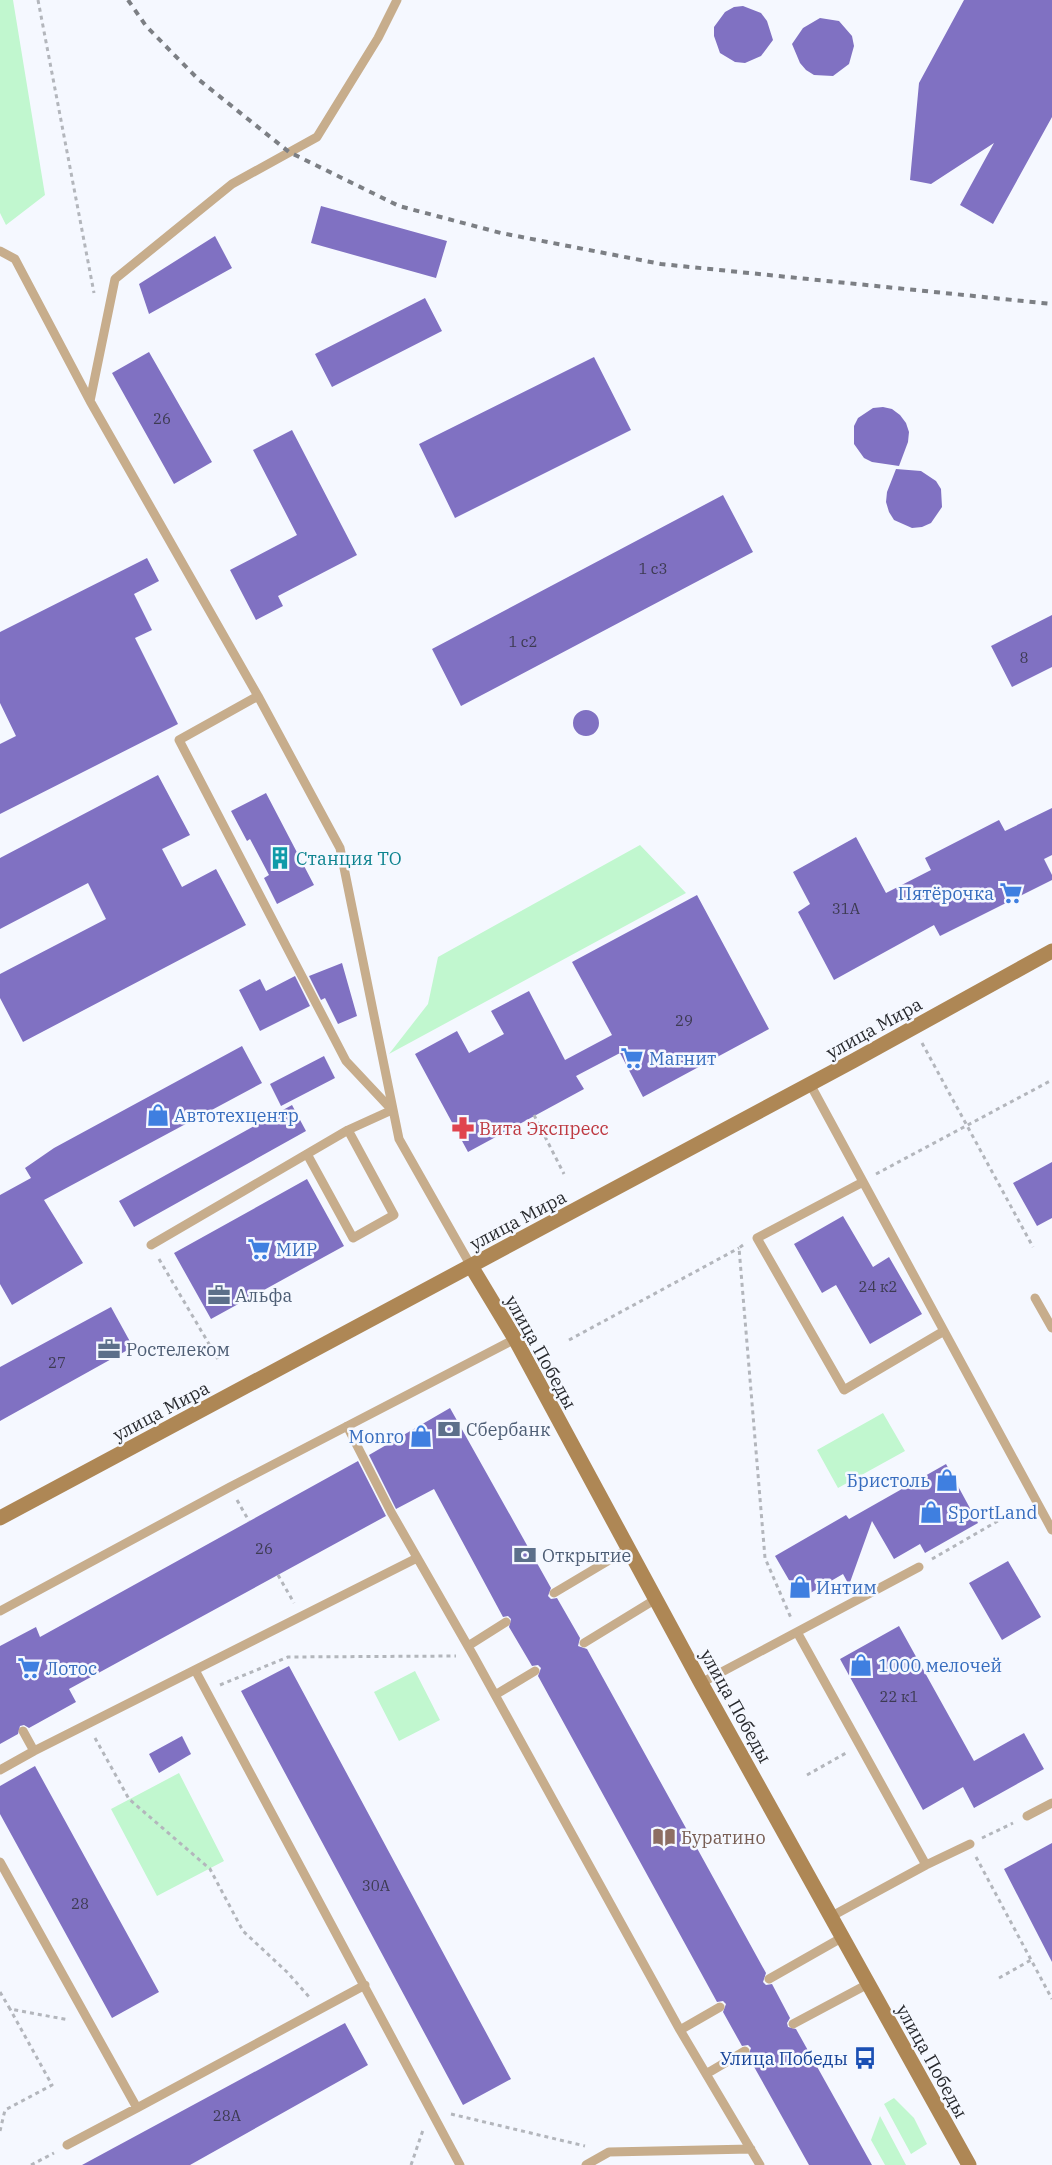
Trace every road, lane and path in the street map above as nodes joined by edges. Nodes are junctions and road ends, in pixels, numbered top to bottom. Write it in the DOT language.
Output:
graph roads {
  1 [pos="38,0"];
  2 [pos="396,0"];
  3 [pos="0,252"];
  4 [pos="95,299"];
  5 [pos="90,401"];
  6 [pos="258,696"];
  7 [pos="1052,951"];
  8 [pos="914,1028"];
  9 [pos="1052,1080"];
  10 [pos="810,1084"];
  11 [pos="392,1110"];
  12 [pos="534,1116"];
  13 [pos="967,1126"];
  14 [pos="348,1130"];
  15 [pos="307,1154"];
  16 [pos="564,1174"];
  17 [pos="863,1182"];
  18 [pos="757,1238"];
  19 [pos="151,1245"];
  20 [pos="1032,1247"];
  21 [pos="739,1248"];
  22 [pos="472,1266"];
  23 [pos="1036,1298"];
  24 [pos="1052,1328"];
  25 [pos="944,1331"];
  26 [pos="515,1339"];
  27 [pos="568,1340"];
  28 [pos="219,1362"];
  29 [pos="347,1426"];
  30 [pos="230,1487"];
  31 [pos="1036,1499"];
  32 [pos="0,1518"];
  33 [pos="249,1521"];
  34 [pos="1052,1530"];
  35 [pos="628,1549"];
  36 [pos="417,1558"];
  37 [pos="919,1567"];
  38 [pos="278,1575"];
  39 [pos="554,1593"];
  40 [pos="656,1599"];
  41 [pos="0,1611"];
  42 [pos="302,1616"];
  43 [pos="506,1622"];
  44 [pos="797,1632"];
  45 [pos="584,1643"];
  46 [pos="468,1646"];
  47 [pos="473,1656"];
  48 [pos="195,1670"];
  49 [pos="535,1671"];
  50 [pos="702,1683"];
  51 [pos="206,1690"];
  52 [pos="495,1695"];
  53 [pos="87,1725"];
  54 [pos="23,1731"];
  55 [pos="859,1745"];
  56 [pos="34,1751"];
  57 [pos="0,1770"];
  58 [pos="807,1774"];
  59 [pos="1052,1803"];
  60 [pos="1027,1816"];
  61 [pos="1005,1827"];
  62 [pos="988,1835"];
  63 [pos="970,1844"];
  64 [pos="0,1862"];
  65 [pos="926,1865"];
  66 [pos="832,1916"];
  67 [pos="843,1937"];
  68 [pos="1031,1960"];
  69 [pos="999,1978"];
  70 [pos="769,1979"];
  71 [pos="868,1984"];
  72 [pos="365,1985"];
  73 [pos="0,1992"];
  74 [pos="1052,1999"];
  75 [pos="720,2007"];
  76 [pos="10,2008"];
  77 [pos="320,2010"];
  78 [pos="793,2024"];
  79 [pos="91,2025"];
  80 [pos="680,2030"];
  81 [pos="745,2051"];
  82 [pos="706,2074"];
  83 [pos="137,2108"];
  84 [pos="430,2109"];
  85 [pos="0,2131"];
  86 [pos="67,2145"];
  87 [pos="751,2149"];
  88 [pos="609,2152"];
  89 [pos="31,2165"];
  90 [pos="411,2165"];
  91 [pos="460,2165"];
  92 [pos="586,2165"];
  93 [pos="603,2165"];
  94 [pos="760,2165"];
  95 [pos="969,2165"];
  1 -- 4 [label="path"];
  2 -- 5 [label="lane"];
  3 -- 5 [label="lane"];
  5 -- 6 [label="lane"];
  6 -- 11 [label="lane"];
  6 -- 11 [label="lane"];
  7 -- 8 [label="main road, улица Мира"];
  8 -- 10 [label="main road, улица Мира"];
  8 -- 13 [label="path"];
  9 -- 13 [label="path"];
  10 -- 17 [label="lane"];
  10 -- 22 [label="main road, улица Мира"];
  11 -- 14 [label="lane"];
  11 -- 22 [label="lane"];
  12 -- 16 [label="path"];
  13 -- 17 [label="path"];
  13 -- 20 [label="path"];
  14 -- 15 [label="lane"];
  14 -- 15 [label="lane"];
  15 -- 19 [label="lane"];
  17 -- 18 [label="lane"];
  17 -- 25 [label="lane"];
  18 -- 21 [label="path"];
  18 -- 25 [label="lane"];
  19 -- 28 [label="path"];
  21 -- 27 [label="path"];
  21 -- 44 [label="path"];
  22 -- 26 [label="main road, улица Победы"];
  22 -- 32 [label="main road, улица Мира"];
  23 -- 24 [label="lane"];
  25 -- 31 [label="lane"];
  26 -- 29 [label="lane"];
  26 -- 35 [label="main road, улица Победы"];
  29 -- 30 [label="lane"];
  29 -- 36 [label="lane"];
  30 -- 33 [label="path"];
  30 -- 41 [label="lane"];
  31 -- 34 [label="lane"];
  31 -- 37 [label="path"];
  35 -- 39 [label="lane"];
  35 -- 40 [label="main road, улица Победы"];
  36 -- 42 [label="lane"];
  36 -- 46 [label="lane"];
  37 -- 44 [label="lane"];
  38 -- 42 [label="path"];
  40 -- 45 [label="lane"];
  40 -- 50 [label="main road, улица Победы"];
  42 -- 48 [label="lane"];
  43 -- 46 [label="lane"];
  44 -- 50 [label="lane"];
  44 -- 55 [label="lane"];
  46 -- 47 [label="lane"];
  47 -- 51 [label="path"];
  47 -- 52 [label="lane"];
  48 -- 51 [label="lane"];
  48 -- 53 [label="lane"];
  49 -- 52 [label="lane"];
  50 -- 66 [label="main road, улица Победы"];
  51 -- 72 [label="lane"];
  52 -- 80 [label="lane"];
  53 -- 56 [label="lane"];
  53 -- 77 [label="path"];
  54 -- 56 [label="lane"];
  55 -- 58 [label="path"];
  55 -- 65 [label="lane"];
  56 -- 57 [label="lane"];
  59 -- 60 [label="lane"];
  61 -- 62 [label="path"];
  63 -- 65 [label="lane"];
  63 -- 68 [label="path"];
  64 -- 79 [label="lane"];
  65 -- 66 [label="lane"];
  66 -- 67 [label="main road, улица Победы"];
  67 -- 70 [label="lane"];
  67 -- 71 [label="main road, улица Победы"];
  68 -- 69 [label="path"];
  68 -- 74 [label="path"];
  71 -- 78 [label="lane"];
  71 -- 95 [label="main road, улица Победы"];
  72 -- 77 [label="lane"];
  72 -- 84 [label="lane"];
  73 -- 76 [label="path"];
  75 -- 80 [label="lane"];
  76 -- 79 [label="path"];
  76 -- 85 [label="path"];
  77 -- 83 [label="lane"];
  79 -- 83 [label="lane"];
  80 -- 82 [label="lane"];
  81 -- 82 [label="lane"];
  82 -- 87 [label="lane"];
  83 -- 86 [label="lane"];
  84 -- 88 [label="path"];
  84 -- 90 [label="path"];
  84 -- 91 [label="lane"];
  86 -- 89 [label="path"];
  87 -- 88 [label="lane"];
  87 -- 94 [label="lane"];
  88 -- 92 [label="lane"];
  88 -- 93 [label="lane"];
}
